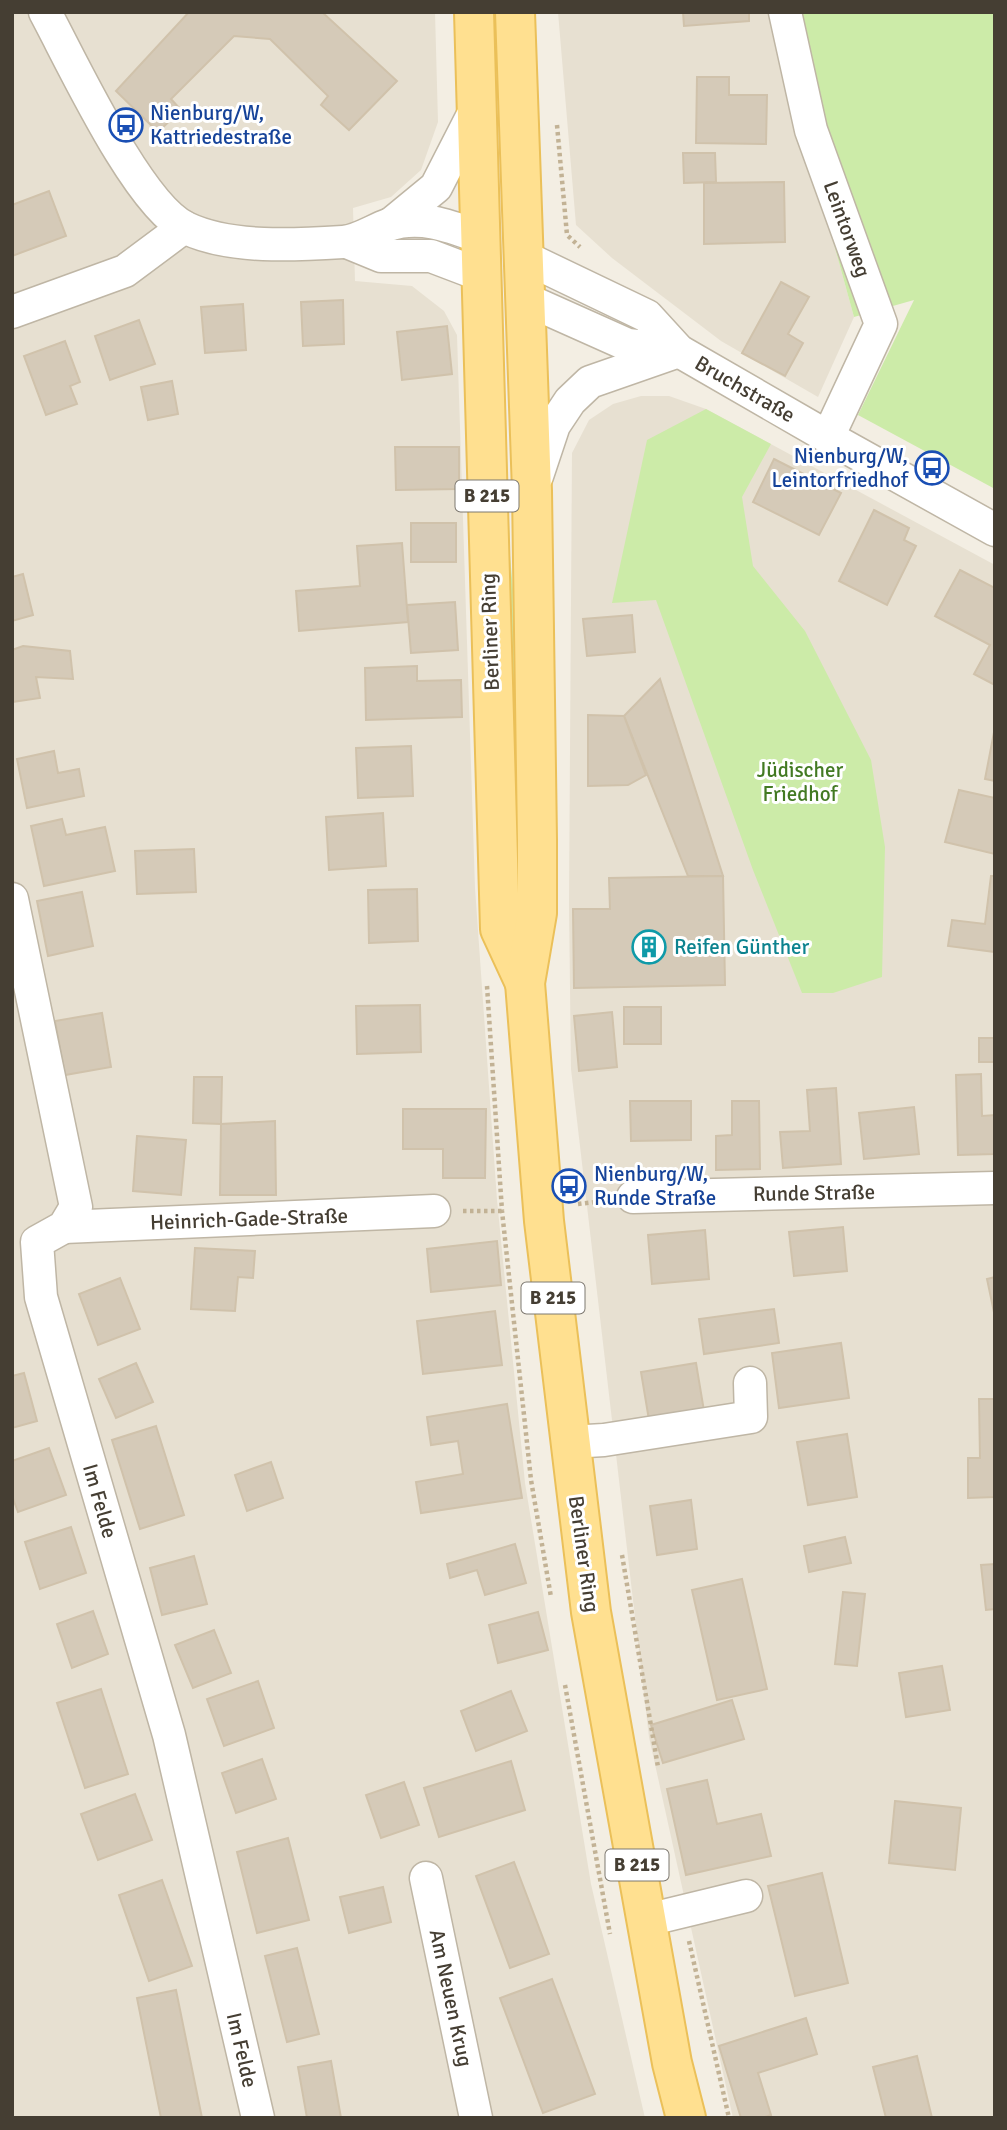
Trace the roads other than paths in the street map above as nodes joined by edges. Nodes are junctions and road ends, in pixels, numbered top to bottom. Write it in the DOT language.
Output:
graph roads {
  1 [pos="45,12"];
  2 [pos="474,12"];
  3 [pos="515,12"];
  4 [pos="785,12"];
  5 [pos="477,107"];
  6 [pos="391,224"];
  7 [pos="184,227"];
  8 [pos="480,237"];
  9 [pos="347,242"];
  10 [pos="524,257"];
  11 [pos="481,275"];
  12 [pos="525,299"];
  13 [pos="12,312"];
  14 [pos="679,351"];
  15 [pos="828,438"];
  16 [pos="532,491"];
  17 [pos="995,530"];
  18 [pos="12,899"];
  19 [pos="526,983"];
  20 [pos="995,1188"];
  21 [pos="632,1197"];
  22 [pos="434,1212"];
  23 [pos="38,1240"];
  24 [pos="750,1383"];
  25 [pos="570,1442"];
  26 [pos="426,1878"];
  27 [pos="746,1896"];
  28 [pos="664,1916"];
  29 [pos="258,2118"];
  30 [pos="476,2118"];
  31 [pos="686,2118"];
  1 -- 7 [label="street"];
  2 -- 5 [label="main road, Berliner Ring"];
  3 -- 10 [label="main road, Berliner Ring / B 215"];
  4 -- 15 [label="street, Leintorweg"];
  5 -- 6 [label="street"];
  5 -- 8 [label="main road, Berliner Ring"];
  6 -- 8 [label="street"];
  6 -- 9 [label="street"];
  7 -- 9 [label="street"];
  7 -- 13 [label="street"];
  8 -- 10 [label="main road"];
  8 -- 11 [label="main road, Berliner Ring / B 215"];
  9 -- 11 [label="street"];
  10 -- 12 [label="main road, Berliner Ring / B 215"];
  10 -- 14 [label="street, Bruchstraße"];
  11 -- 12 [label="main road"];
  11 -- 19 [label="main road, Berliner Ring / B 215"];
  12 -- 14 [label="street, Bruchstraße"];
  12 -- 16 [label="main road, Berliner Ring / B 215"];
  14 -- 15 [label="street, Bruchstraße"];
  14 -- 16 [label="street, Bruchstraße"];
  15 -- 17 [label="street, Bruchstraße"];
  16 -- 19 [label="main road, Berliner Ring / B 215"];
  18 -- 23 [label="street, Im Felde"];
  19 -- 25 [label="main road, Berliner Ring / B 215"];
  20 -- 21 [label="street, Runde Straße"];
  22 -- 23 [label="street, Heinrich-Gade-Straße"];
  23 -- 29 [label="street, Im Felde"];
  24 -- 25 [label="street"];
  25 -- 28 [label="main road, Berliner Ring / B 215"];
  26 -- 30 [label="street, Am Neuen Krug"];
  27 -- 28 [label="street"];
  28 -- 31 [label="main road, Berliner Ring / B 215"];
}
